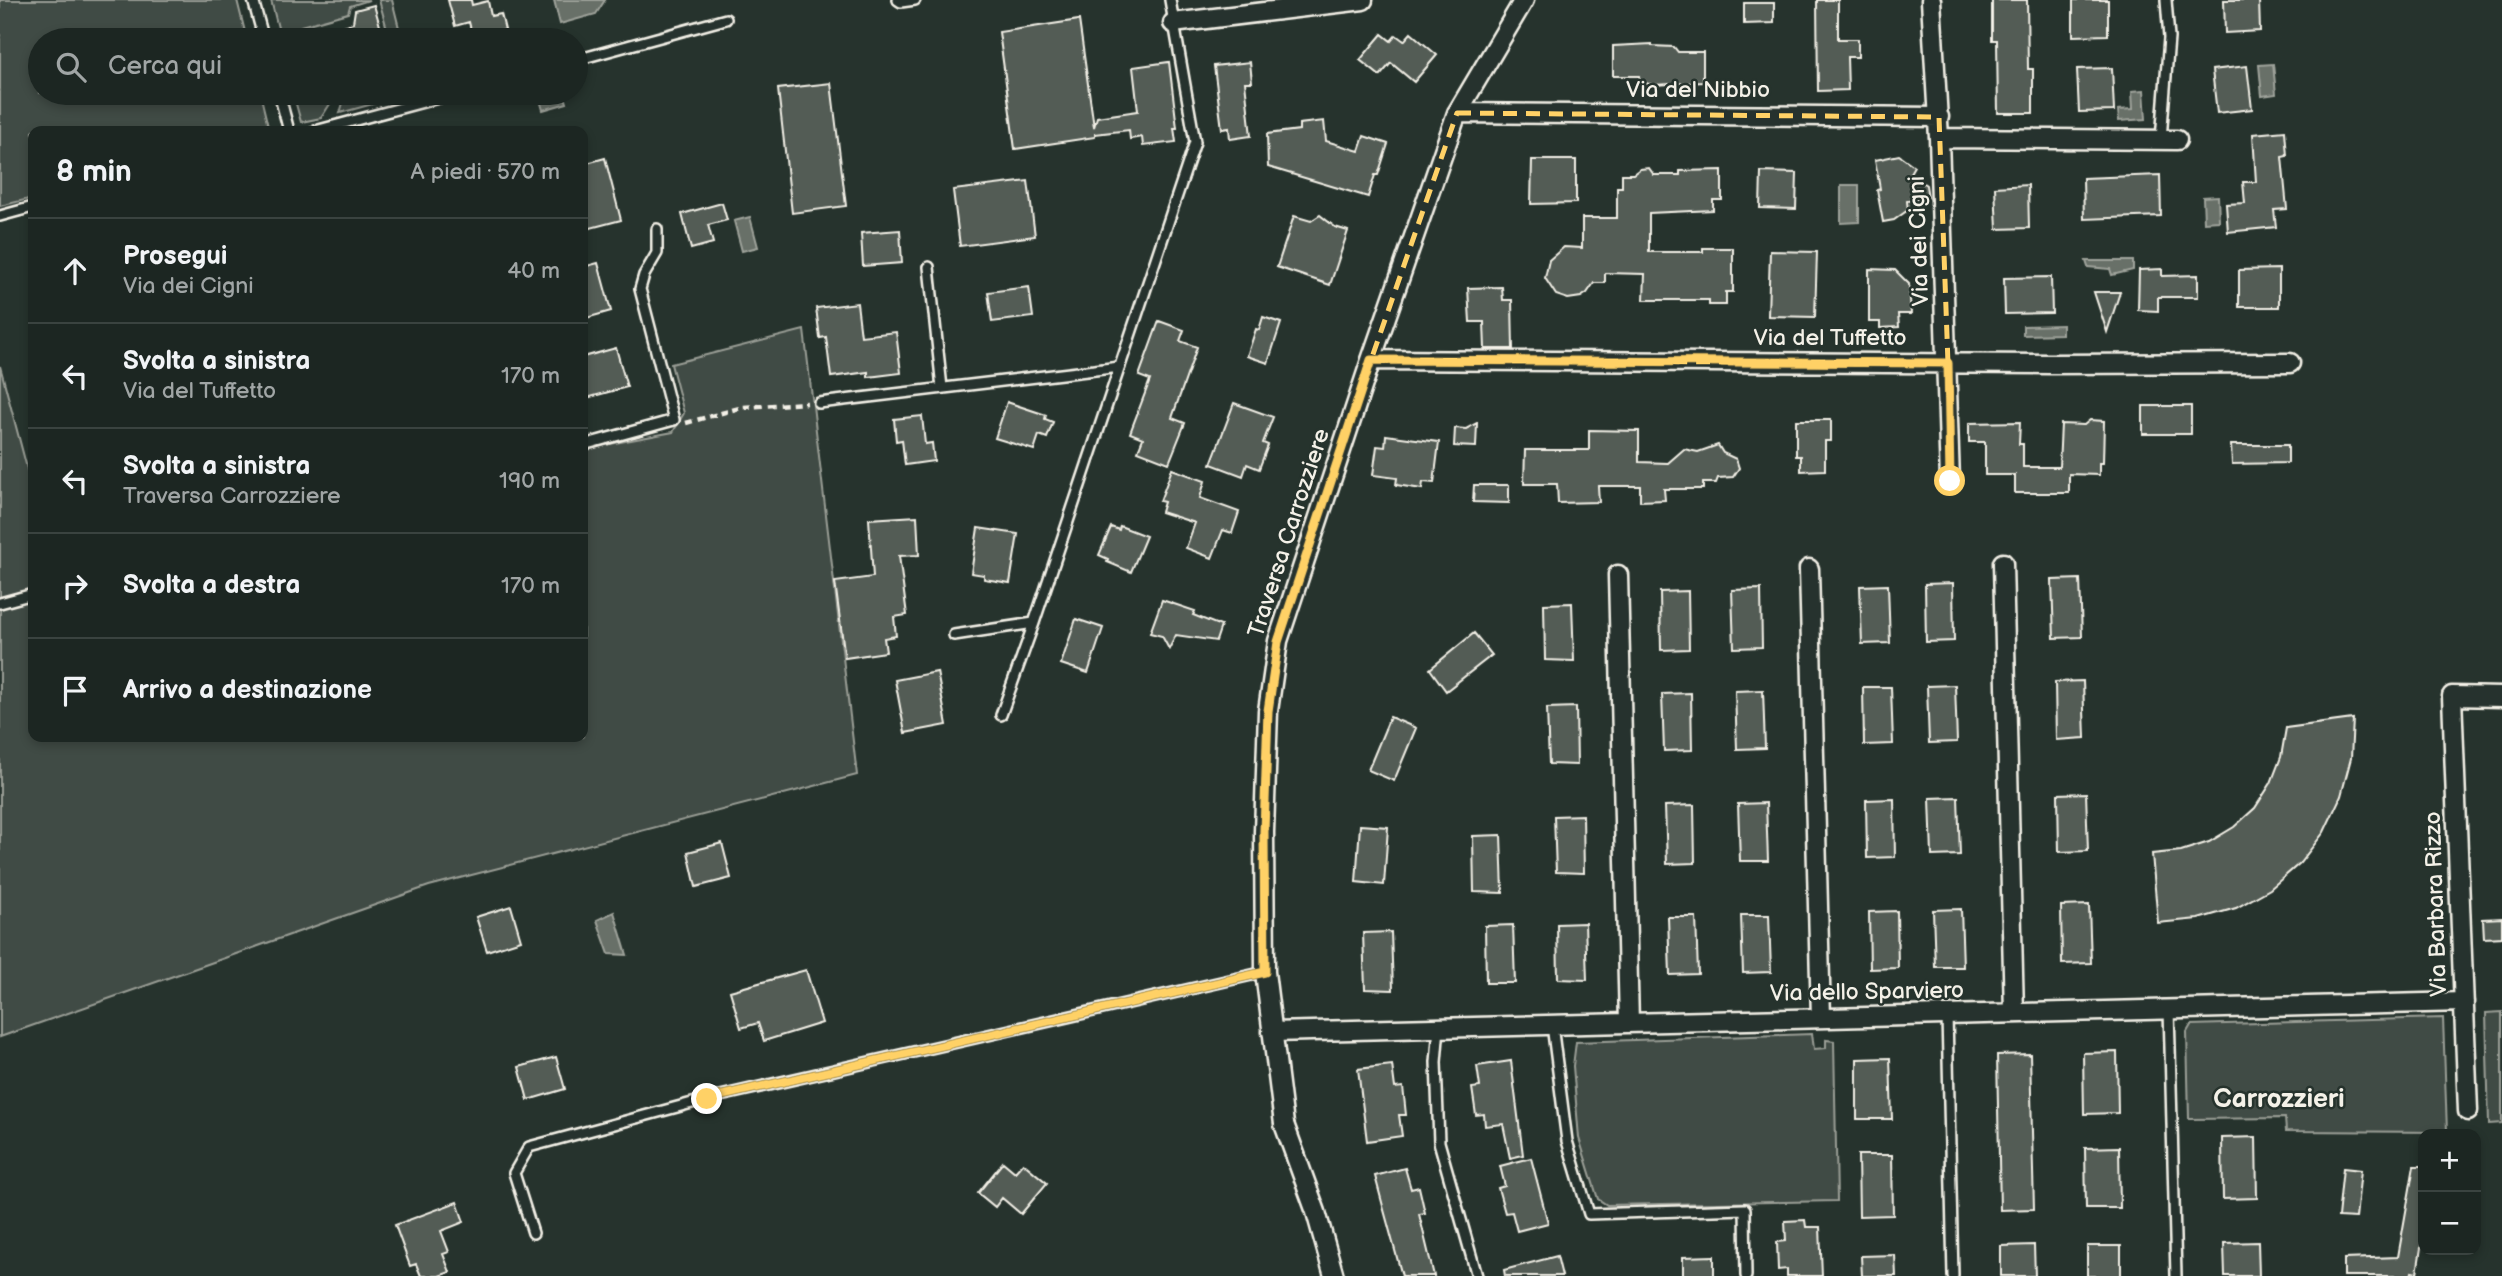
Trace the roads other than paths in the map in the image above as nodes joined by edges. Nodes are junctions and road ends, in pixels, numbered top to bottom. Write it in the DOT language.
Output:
graph roads {
  1 [pos="253,0"];
  2 [pos="898,0"];
  3 [pos="915,0"];
  4 [pos="1170,0"];
  5 [pos="1363,0"];
  6 [pos="1524,0"];
  7 [pos="1931,0"];
  8 [pos="2166,0"];
  9 [pos="726,19"];
  10 [pos="1173,23"];
  11 [pos="261,28"];
  12 [pos="588,57"];
  13 [pos="282,105"];
  14 [pos="412,105"];
  15 [pos="1457,113"];
  16 [pos="1939,117"];
  17 [pos="288,126"];
  18 [pos="334,126"];
  19 [pos="1940,138"];
  20 [pos="2169,139"];
  21 [pos="28,208"];
  22 [pos="0,216"];
  23 [pos="657,229"];
  24 [pos="929,267"];
  25 [pos="1371,360"];
  26 [pos="1948,363"];
  27 [pos="2290,363"];
  28 [pos="1119,367"];
  29 [pos="942,388"];
  30 [pos="819,403"];
  31 [pos="588,444"];
  32 [pos="1950,481"];
  33 [pos="2003,563"];
  34 [pos="1809,569"];
  35 [pos="1618,575"];
  36 [pos="28,595"];
  37 [pos="0,603"];
  38 [pos="1034,623"];
  39 [pos="954,635"];
  40 [pos="2502,696"];
  41 [pos="1001,715"];
  42 [pos="1265,972"];
  43 [pos="2464,1002"];
  44 [pos="2169,1009"];
  45 [pos="2014,1013"];
  46 [pos="1947,1015"];
  47 [pos="1821,1018"];
  48 [pos="1629,1023"];
  49 [pos="1552,1025"];
  50 [pos="1439,1027"];
  51 [pos="1272,1032"];
  52 [pos="2468,1111"];
  53 [pos="533,1233"];
  54 [pos="1334,1276"];
  55 [pos="1477,1276"];
  56 [pos="1746,1276"];
  57 [pos="1953,1276"];
  58 [pos="2176,1276"];
  1 -- 11 [label="lane"];
  2 -- 3 [label="lane"];
  4 -- 10 [label="lane"];
  5 -- 10 [label="street"];
  6 -- 15 [label="street, Traversa Carrozziere"];
  7 -- 16 [label="street, Via dei Cigni"];
  8 -- 20 [label="lane"];
  9 -- 12 [label="lane"];
  10 -- 28 [label="lane"];
  13 -- 17 [label="lane"];
  14 -- 18 [label="lane"];
  15 -- 16 [label="street, Via del Nibbio"];
  15 -- 25 [label="street, Traversa Carrozziere"];
  16 -- 19 [label="street, Via dei Cigni"];
  19 -- 20 [label="street"];
  19 -- 26 [label="street, Via dei Cigni"];
  21 -- 22 [label="lane"];
  23 -- 31 [label="lane"];
  24 -- 29 [label="lane"];
  25 -- 26 [label="street, Via del Tuffetto"];
  25 -- 42 [label="street, Traversa Carrozziere"];
  26 -- 27 [label="street, Via del Tuffetto"];
  26 -- 32 [label="street, Via dei Cigni"];
  28 -- 29 [label="lane"];
  28 -- 38 [label="lane"];
  29 -- 30 [label="lane"];
  33 -- 45 [label="street"];
  34 -- 47 [label="street"];
  35 -- 48 [label="street"];
  36 -- 37 [label="lane"];
  38 -- 39 [label="lane"];
  38 -- 41 [label="lane"];
  40 -- 43 [label="street, Via Barbara Rizzo"];
  42 -- 51 [label="street, Traversa Carrozziere"];
  42 -- 53 [label="lane"];
  43 -- 44 [label="street, Via dello Sparviero"];
  43 -- 52 [label="street, Via Barbara Rizzo"];
  44 -- 45 [label="street, Via dello Sparviero"];
  44 -- 58 [label="lane"];
  45 -- 46 [label="street, Via dello Sparviero"];
  46 -- 47 [label="street, Via dello Sparviero"];
  46 -- 57 [label="lane"];
  47 -- 48 [label="street, Via dello Sparviero"];
  48 -- 49 [label="street, Via dello Sparviero"];
  49 -- 50 [label="street, Via dello Sparviero"];
  49 -- 56 [label="lane"];
  50 -- 51 [label="street, Via dello Sparviero"];
  50 -- 55 [label="lane"];
  51 -- 54 [label="street, Traversa Carrozziere"];
}
